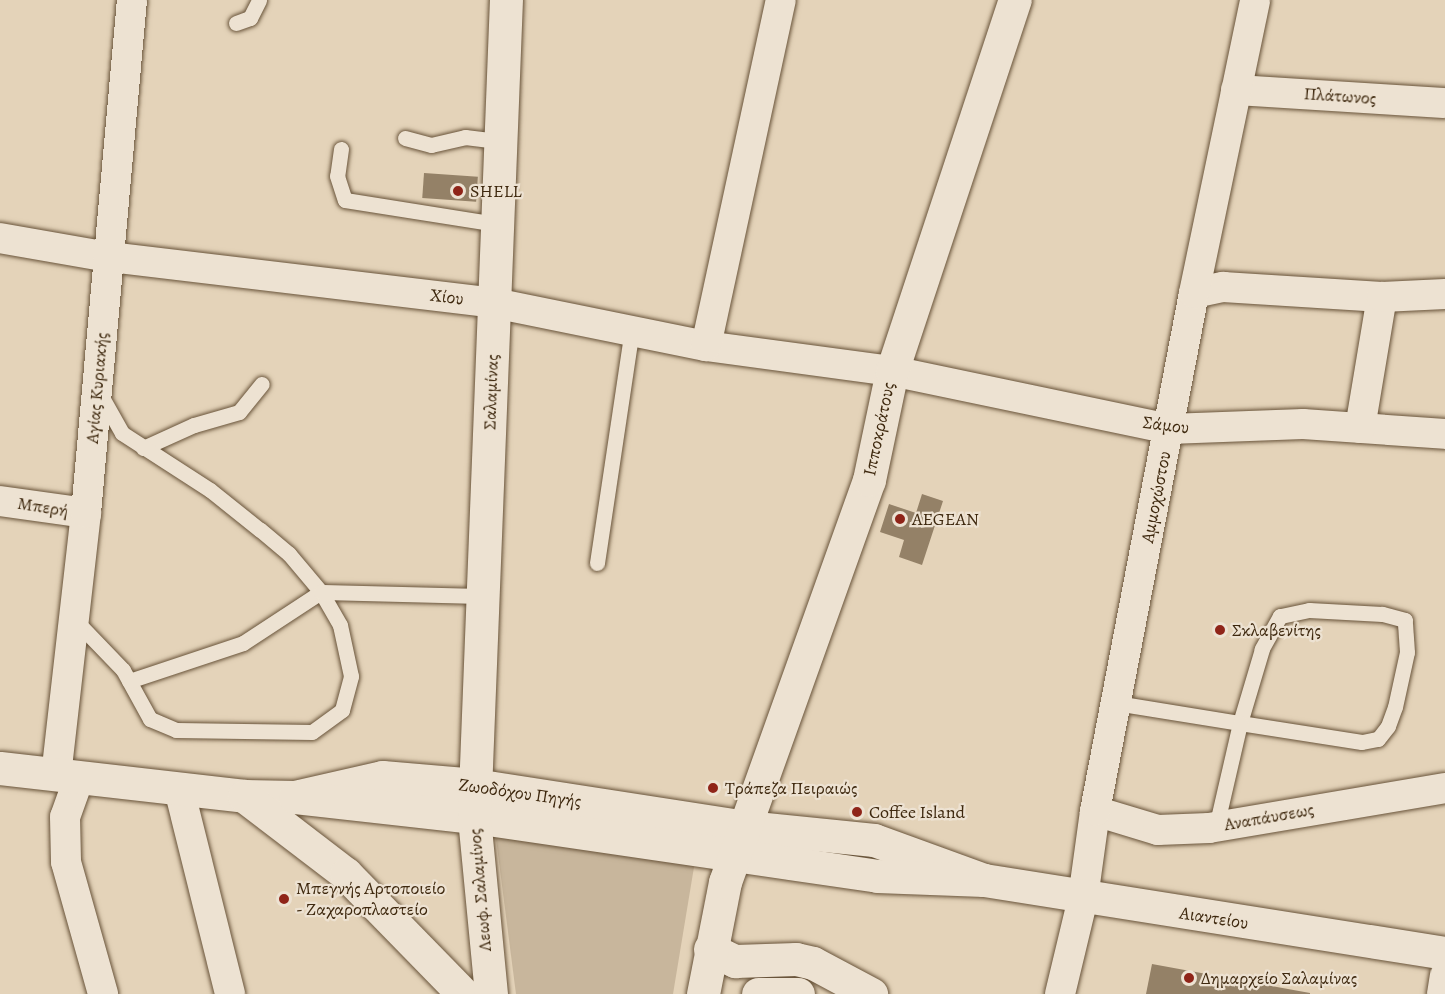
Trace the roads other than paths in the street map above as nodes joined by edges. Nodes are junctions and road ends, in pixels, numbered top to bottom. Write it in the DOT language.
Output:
graph roads {
  1 [pos="132,0"];
  2 [pos="259,0"];
  3 [pos="506,0"];
  4 [pos="781,0"];
  5 [pos="1015,0"];
  6 [pos="1255,0"];
  7 [pos="236,23"];
  8 [pos="1236,90"];
  9 [pos="1445,103"];
  10 [pos="405,138"];
  11 [pos="500,141"];
  12 [pos="341,150"];
  13 [pos="497,224"];
  14 [pos="0,238"];
  15 [pos="109,257"];
  16 [pos="1194,293"];
  17 [pos="1445,294"];
  18 [pos="1382,297"];
  19 [pos="494,303"];
  20 [pos="632,330"];
  21 [pos="706,346"];
  22 [pos="892,371"];
  23 [pos="261,384"];
  24 [pos="96,387"];
  25 [pos="1360,428"];
  26 [pos="1169,429"];
  27 [pos="1445,434"];
  28 [pos="144,448"];
  29 [pos="0,501"];
  30 [pos="86,513"];
  31 [pos="597,563"];
  32 [pos="321,592"];
  33 [pos="483,596"];
  34 [pos="73,618"];
  35 [pos="129,681"];
  36 [pos="1116,703"];
  37 [pos="1240,723"];
  38 [pos="0,768"];
  39 [pos="67,777"];
  40 [pos="476,785"];
  41 [pos="1445,788"];
  42 [pos="179,789"];
  43 [pos="244,796"];
  44 [pos="295,797"];
  45 [pos="1095,811"];
  46 [pos="474,817"];
  47 [pos="1216,826"];
  48 [pos="741,841"];
  49 [pos="1083,898"];
  50 [pos="710,949"];
  51 [pos="1445,953"];
  52 [pos="1445,976"];
  53 [pos="103,994"];
  54 [pos="230,994"];
  55 [pos="463,994"];
  56 [pos="491,994"];
  57 [pos="703,994"];
  58 [pos="758,994"];
  59 [pos="798,994"];
  60 [pos="871,994"];
  61 [pos="1060,994"];
  62 [pos="1442,994"];
  1 -- 15 [label="street, Αγίας Κυριακής"];
  2 -- 7 [label="lane"];
  3 -- 11 [label="main road, Σαλαμίνας"];
  4 -- 21 [label="street"];
  5 -- 22 [label="main road, Ιπποκράτους"];
  6 -- 8 [label="street, Αμμοχώστου"];
  8 -- 9 [label="street, Πλάτωνος"];
  8 -- 16 [label="street, Αμμοχώστου"];
  10 -- 11 [label="lane"];
  11 -- 13 [label="main road, Σαλαμίνας"];
  12 -- 13 [label="lane"];
  13 -- 19 [label="main road, Σαλαμίνας"];
  14 -- 15 [label="street, Χίου"];
  15 -- 19 [label="street, Χίου"];
  15 -- 24 [label="street, Αγίας Κυριακής"];
  16 -- 18 [label="street"];
  16 -- 26 [label="street, Αμμοχώστου"];
  17 -- 18 [label="street"];
  18 -- 25 [label="street"];
  19 -- 20 [label="street, Χίου"];
  19 -- 33 [label="main road, Σαλαμίνας"];
  20 -- 21 [label="street, Χίου"];
  20 -- 31 [label="lane"];
  21 -- 22 [label="street, Χίου"];
  22 -- 26 [label="street, Σάμου"];
  22 -- 48 [label="main road, Ιπποκράτους"];
  23 -- 28 [label="lane"];
  24 -- 28 [label="lane"];
  24 -- 30 [label="street, Αγίας Κυριακής"];
  25 -- 26 [label="street, Σάμου"];
  25 -- 27 [label="street, Σάμου"];
  26 -- 36 [label="street, Αμμοχώστου"];
  28 -- 32 [label="lane"];
  29 -- 30 [label="street, Μπερή"];
  30 -- 34 [label="street, Αγίας Κυριακής"];
  32 -- 33 [label="lane"];
  32 -- 35 [label="lane"];
  32 -- 35 [label="lane"];
  33 -- 40 [label="main road, Σαλαμίνας"];
  34 -- 35 [label="lane"];
  34 -- 39 [label="street, Αγίας Κυριακής"];
  36 -- 37 [label="lane"];
  36 -- 45 [label="street, Αμμοχώστου"];
  37 -- 37 [label="lane"];
  37 -- 47 [label="lane"];
  38 -- 39 [label="main road, Ζωοδόχου Πηγής"];
  39 -- 42 [label="main road, Ζωοδόχου Πηγής"];
  39 -- 53 [label="street, Αγίας Κυριακής"];
  40 -- 44 [label="main road, Ζωοδόχου Πηγής"];
  40 -- 46 [label="main road, Λεωφ. Σαλαμίνος"];
  40 -- 48 [label="main road, Ζωοδόχου Πηγής"];
  41 -- 47 [label="street, Αναπάυσεως"];
  42 -- 43 [label="main road, Ζωοδόχου Πηγής"];
  42 -- 54 [label="street"];
  43 -- 44 [label="main road, Ζωοδόχου Πηγής"];
  43 -- 55 [label="main road"];
  44 -- 46 [label="main road, Ζωοδόχου Πηγής"];
  45 -- 47 [label="street, Αναπάυσεως"];
  45 -- 49 [label="street, Αμμοχώστου"];
  46 -- 48 [label="main road, Ζωοδόχου Πηγής"];
  46 -- 56 [label="main road, Λεωφ. Σαλαμίνος"];
  48 -- 49 [label="main road, Αιαντείου"];
  48 -- 50 [label="main road"];
  49 -- 51 [label="main road, Αιαντείου"];
  49 -- 61 [label="street, Αμμοχώστου"];
  50 -- 57 [label="main road"];
  50 -- 60 [label="main road"];
  52 -- 62 [label="street"];
  58 -- 59 [label="main road"];
}
